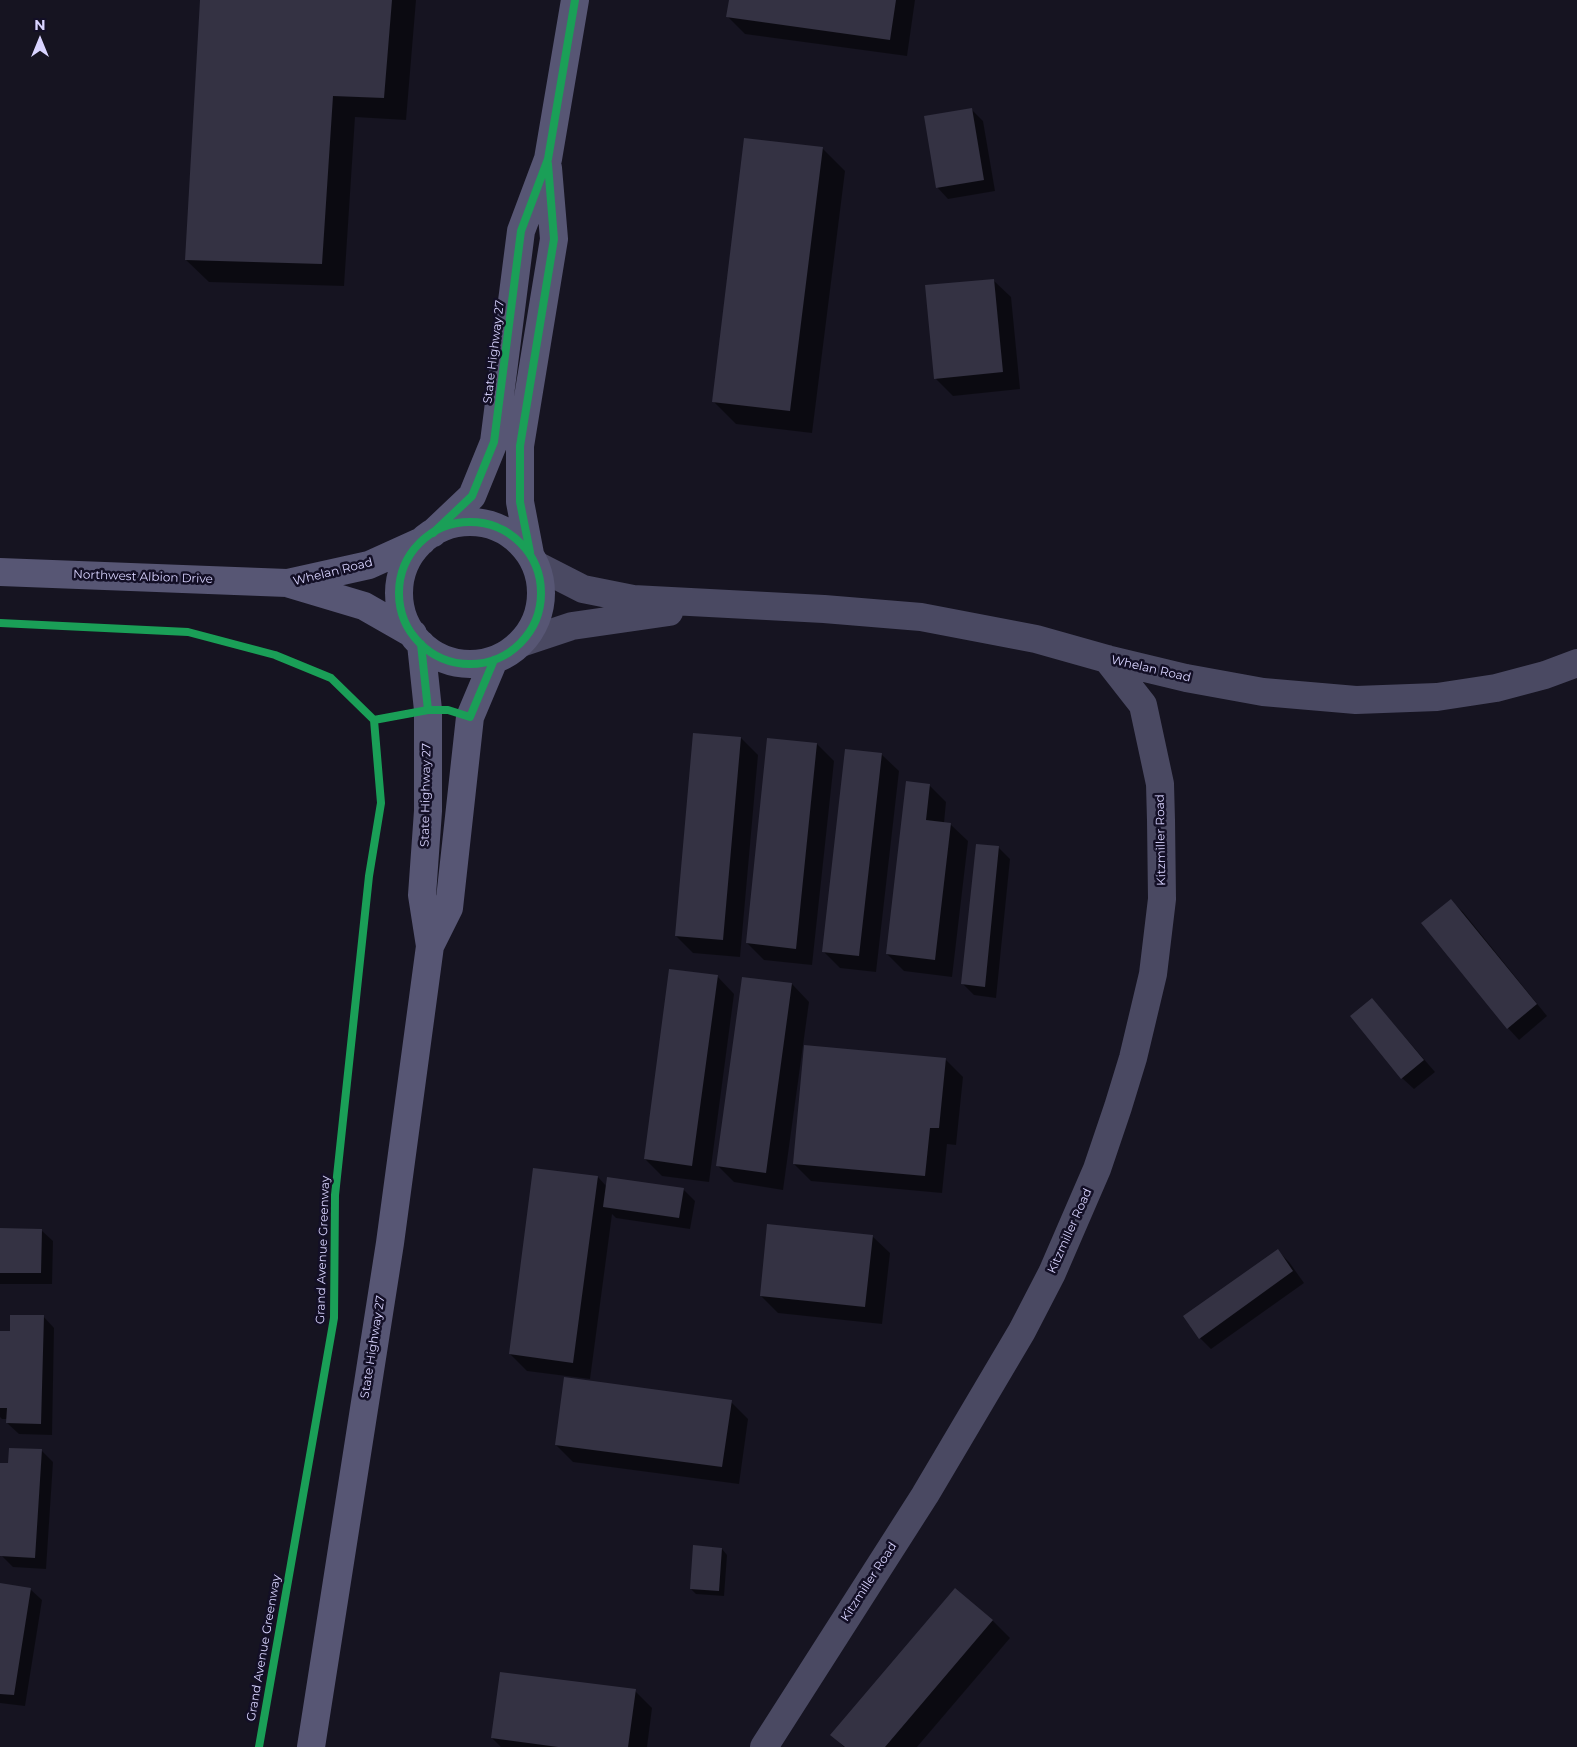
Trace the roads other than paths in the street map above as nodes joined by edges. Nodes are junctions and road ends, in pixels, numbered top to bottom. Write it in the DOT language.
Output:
graph roads {
  1 [pos="574,0"];
  2 [pos="548,159"];
  3 [pos="428,537"];
  4 [pos="533,560"];
  5 [pos="0,572"];
  6 [pos="287,583"];
  7 [pos="725,604"];
  8 [pos="417,639"];
  9 [pos="521,643"];
  10 [pos="1107,659"];
  11 [pos="494,660"];
  12 [pos="1577,663"];
  13 [pos="430,946"];
  14 [pos="311,1747"];
  15 [pos="764,1747"];
  1 -- 2 [label="main road, State Highway 27"];
  2 -- 3 [label="main road, State Highway 27"];
  2 -- 4 [label="main road, State Highway 27"];
  3 -- 4 [label="main road"];
  3 -- 6 [label="main road, Whelan Road"];
  3 -- 8 [label="main road"];
  4 -- 7 [label="street, Whelan Road"];
  4 -- 9 [label="main road"];
  5 -- 6 [label="main road, Northwest Albion Drive"];
  6 -- 8 [label="main road, Whelan Road"];
  7 -- 9 [label="street, Whelan Road"];
  7 -- 10 [label="street, Whelan Road"];
  8 -- 11 [label="main road"];
  8 -- 13 [label="main road, State Highway 27"];
  9 -- 11 [label="main road"];
  10 -- 12 [label="street, Whelan Road"];
  10 -- 15 [label="street, Kitzmiller Road"];
  11 -- 13 [label="main road, State Highway 27"];
  13 -- 14 [label="main road, State Highway 27"];
}
